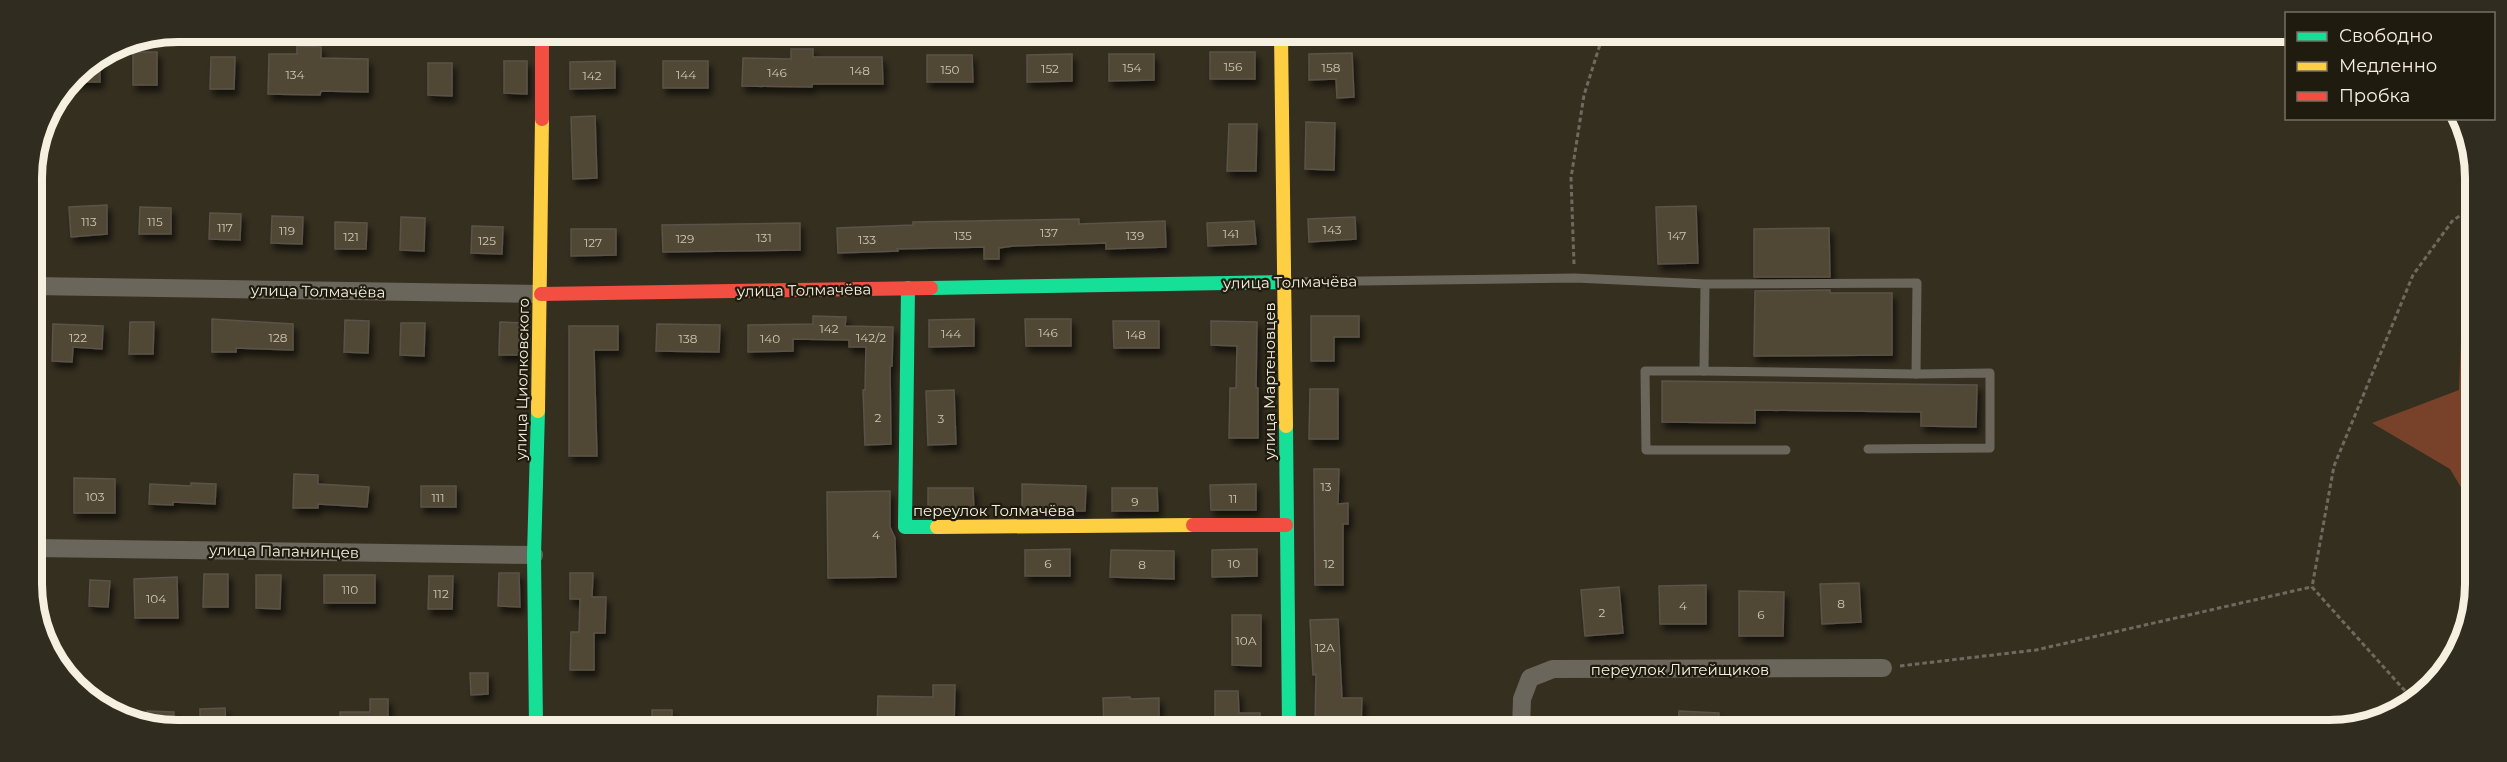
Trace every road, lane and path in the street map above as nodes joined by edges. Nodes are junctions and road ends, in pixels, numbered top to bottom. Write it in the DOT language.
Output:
graph roads {
  1 [pos="542,42"];
  2 [pos="1281,42"];
  3 [pos="1601,42"];
  4 [pos="2465,212"];
  5 [pos="1575,278"];
  6 [pos="1285,282"];
  7 [pos="1705,284"];
  8 [pos="42,286"];
  9 [pos="908,288"];
  10 [pos="541,294"];
  11 [pos="1704,371"];
  12 [pos="1916,374"];
  13 [pos="1868,449"];
  14 [pos="1785,450"];
  15 [pos="1287,525"];
  16 [pos="42,548"];
  17 [pos="534,555"];
  18 [pos="2312,587"];
  19 [pos="1883,668"];
  20 [pos="2408,694"];
  21 [pos="536,720"];
  22 [pos="1289,720"];
  23 [pos="1521,720"];
  1 -- 10 [label="street, улица Циолковского"];
  2 -- 6 [label="street, улица Мартеновцев"];
  3 -- 5 [label="path"];
  4 -- 18 [label="path"];
  5 -- 6 [label="lane, улица Толмачёва"];
  5 -- 7 [label="lane, улица Толмачёва"];
  6 -- 9 [label="street, улица Толмачёва"];
  6 -- 15 [label="street, улица Мартеновцев"];
  7 -- 11 [label="lane"];
  7 -- 12 [label="lane, улица Толмачёва"];
  8 -- 10 [label="street, улица Толмачёва"];
  9 -- 10 [label="street, улица Толмачёва"];
  9 -- 15 [label="street, переулок Толмачёва"];
  10 -- 17 [label="street, улица Циолковского"];
  11 -- 12 [label="lane"];
  11 -- 14 [label="lane"];
  12 -- 13 [label="lane"];
  15 -- 22 [label="street, улица Мартеновцев"];
  16 -- 17 [label="street, улица Папанинцев"];
  17 -- 21 [label="street, улица Циолковского"];
  18 -- 19 [label="path"];
  18 -- 20 [label="path"];
  19 -- 23 [label="street, переулок Литейщиков"];
}
